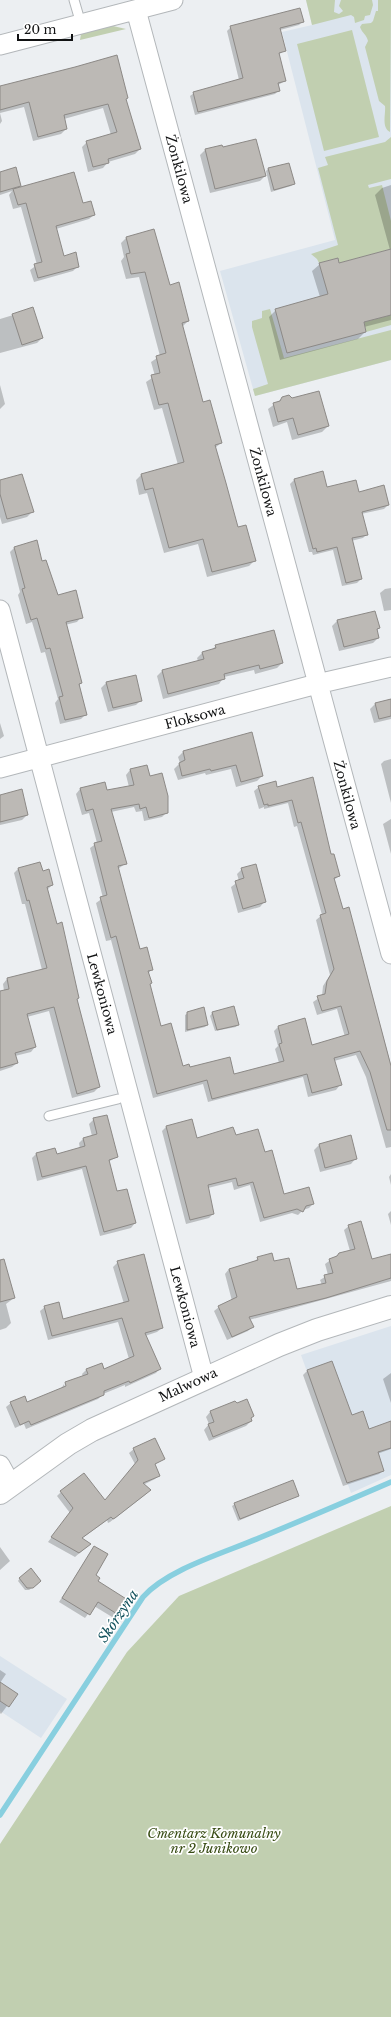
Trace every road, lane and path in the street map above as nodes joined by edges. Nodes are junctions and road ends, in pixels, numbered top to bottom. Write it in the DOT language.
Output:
graph roads {
  1 [pos="74,0"];
  2 [pos="173,0"];
  3 [pos="136,10"];
  4 [pos="81,24"];
  5 [pos="0,45"];
  6 [pos="0,610"];
  7 [pos="391,667"];
  8 [pos="317,684"];
  9 [pos="40,758"];
  10 [pos="0,768"];
  11 [pos="391,954"];
  12 [pos="118,1099"];
  13 [pos="49,1116"];
  14 [pos="391,1307"];
  15 [pos="204,1378"];
  16 [pos="0,1465"];
  17 [pos="5,1489"];
  1 -- 4 [label="lane"];
  2 -- 3 [label="street"];
  3 -- 4 [label="street"];
  3 -- 8 [label="street, Żonkilowa"];
  4 -- 5 [label="street"];
  6 -- 9 [label="street, Lewkoniowa"];
  7 -- 8 [label="street, Floksowa"];
  8 -- 9 [label="street, Floksowa"];
  8 -- 11 [label="street, Żonkilowa"];
  9 -- 10 [label="street, Floksowa"];
  9 -- 15 [label="street, Lewkoniowa"];
  12 -- 13 [label="lane"];
  14 -- 15 [label="street, Malwowa"];
  15 -- 17 [label="street, Malwowa"];
  16 -- 17 [label="street"];
}
